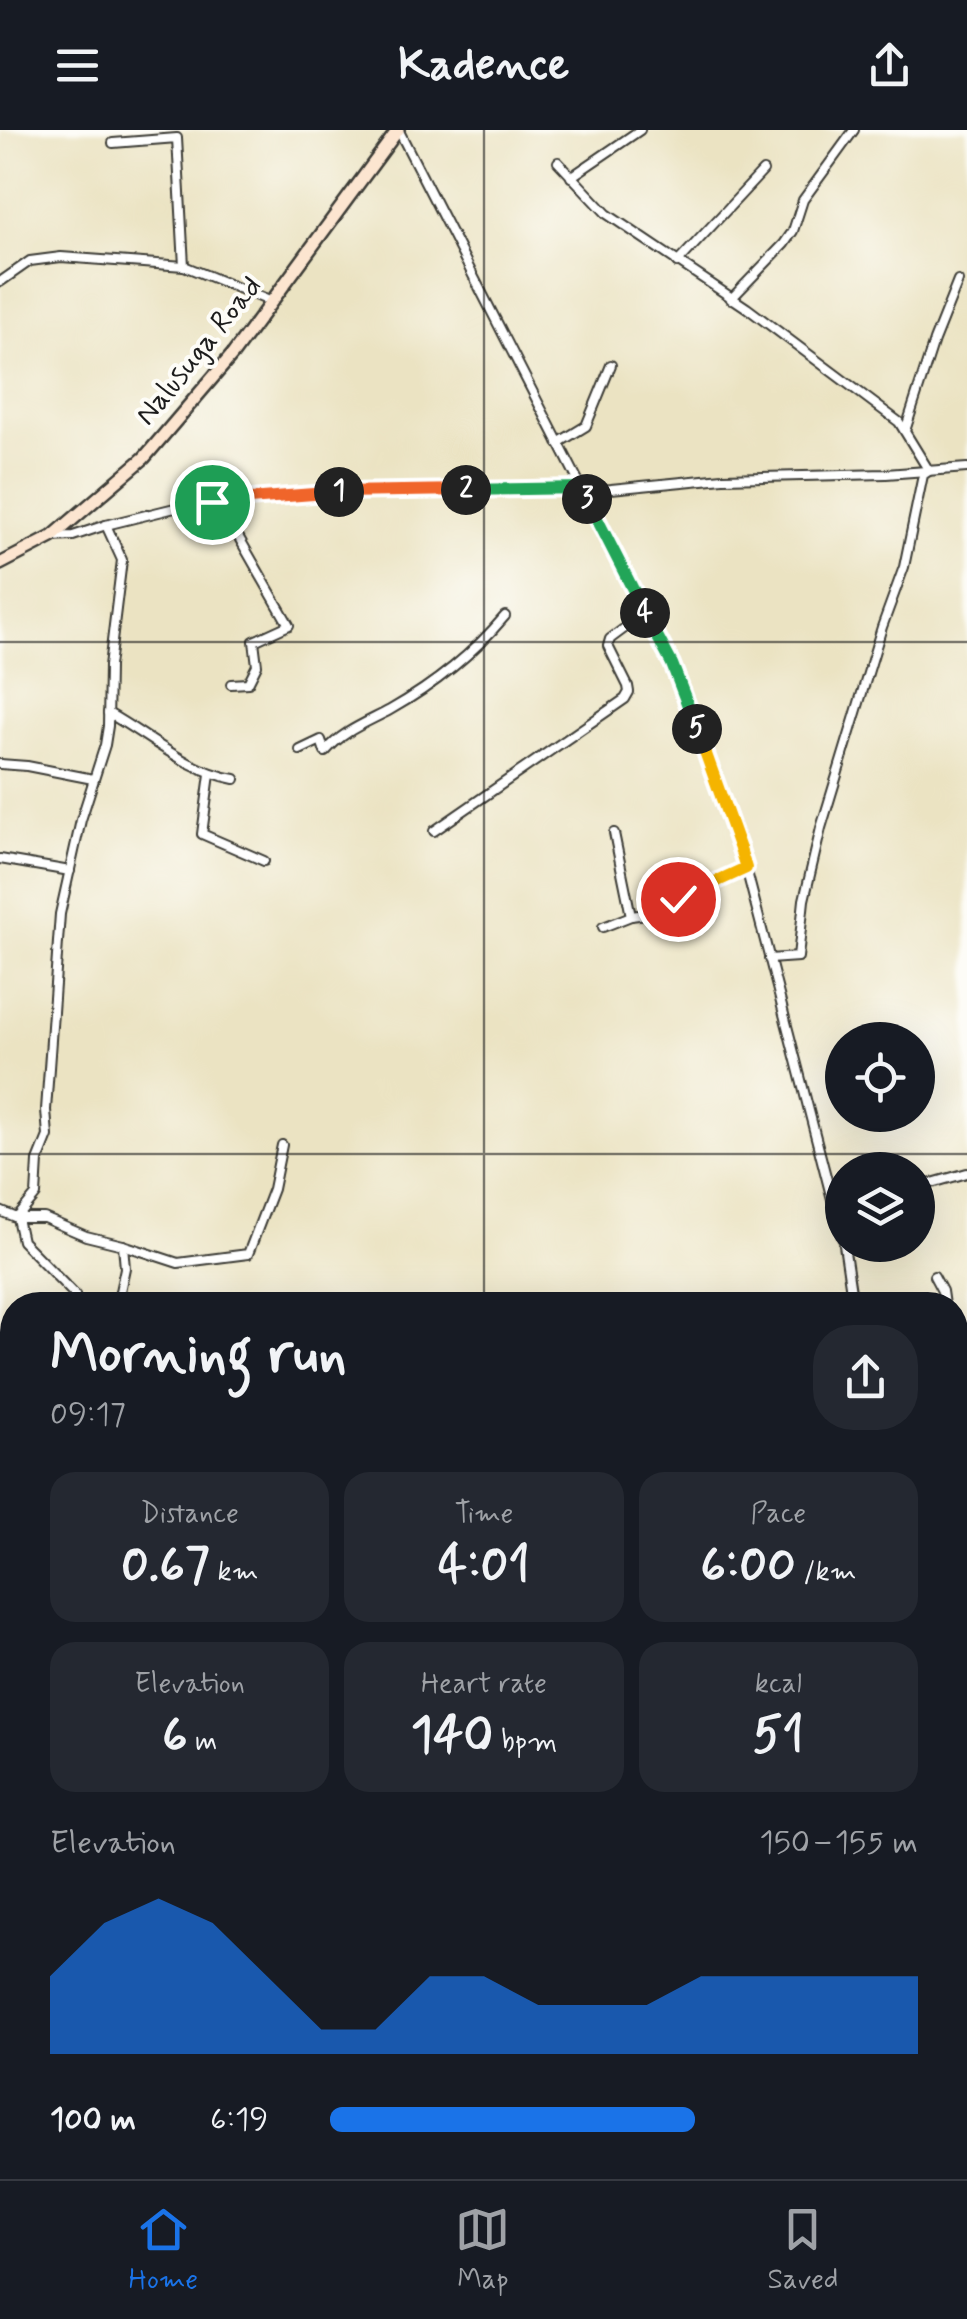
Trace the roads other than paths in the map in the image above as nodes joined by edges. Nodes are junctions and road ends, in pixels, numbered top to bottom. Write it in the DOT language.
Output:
graph roads {
  1 [pos="640,130"];
  2 [pos="854,130"];
  3 [pos="398,131"];
  4 [pos="113,143"];
  5 [pos="558,162"];
  6 [pos="763,172"];
  7 [pos="571,176"];
  8 [pos="677,263"];
  9 [pos="184,266"];
  10 [pos="958,281"];
  11 [pos="0,282"];
  12 [pos="731,299"];
  13 [pos="272,302"];
  14 [pos="611,365"];
  15 [pos="905,431"];
  16 [pos="558,443"];
  17 [pos="967,468"];
  18 [pos="928,471"];
  19 [pos="581,488"];
  20 [pos="212,502"];
  21 [pos="106,524"];
  22 [pos="52,537"];
  23 [pos="0,564"];
  24 [pos="645,613"];
  25 [pos="505,616"];
  26 [pos="231,684"];
  27 [pos="108,713"];
  28 [pos="300,750"];
  29 [pos="0,764"];
  30 [pos="210,774"];
  31 [pos="93,779"];
  32 [pos="235,779"];
  33 [pos="434,831"];
  34 [pos="614,833"];
  35 [pos="0,859"];
  36 [pos="264,861"];
  37 [pos="746,868"];
  38 [pos="70,871"];
  39 [pos="632,916"];
  40 [pos="603,927"];
  41 [pos="769,959"];
  42 [pos="282,1145"];
  43 [pos="825,1172"];
  44 [pos="967,1174"];
  45 [pos="935,1182"];
  46 [pos="0,1212"];
  47 [pos="17,1218"];
  48 [pos="123,1245"];
  49 [pos="846,1262"];
  50 [pos="934,1276"];
  51 [pos="71,1292"];
  52 [pos="120,1292"];
  53 [pos="851,1292"];
  54 [pos="942,1292"];
  1 -- 7 [label="street"];
  2 -- 12 [label="street"];
  3 -- 13 [label="street, Nalusuga Road"];
  3 -- 16 [label="street"];
  4 -- 9 [label="street"];
  5 -- 7 [label="street"];
  6 -- 8 [label="street"];
  7 -- 8 [label="street"];
  8 -- 12 [label="street"];
  9 -- 11 [label="street"];
  9 -- 13 [label="street"];
  10 -- 15 [label="street"];
  12 -- 15 [label="street"];
  13 -- 22 [label="street, Nalusuga Road"];
  14 -- 16 [label="street"];
  15 -- 18 [label="street"];
  16 -- 19 [label="street"];
  17 -- 18 [label="street"];
  18 -- 19 [label="street"];
  18 -- 41 [label="street"];
  19 -- 20 [label="street"];
  19 -- 24 [label="street"];
  20 -- 21 [label="street"];
  20 -- 26 [label="street"];
  21 -- 22 [label="street"];
  21 -- 27 [label="street"];
  22 -- 23 [label="street, Nalusuga Road"];
  24 -- 33 [label="street"];
  24 -- 37 [label="street"];
  25 -- 28 [label="street"];
  27 -- 30 [label="street"];
  27 -- 31 [label="street"];
  29 -- 31 [label="street"];
  30 -- 32 [label="street"];
  30 -- 36 [label="street"];
  31 -- 38 [label="street"];
  34 -- 39 [label="street"];
  35 -- 38 [label="street"];
  37 -- 39 [label="street"];
  37 -- 41 [label="street"];
  38 -- 47 [label="street"];
  39 -- 40 [label="street"];
  41 -- 43 [label="street"];
  42 -- 48 [label="street"];
  44 -- 45 [label="street"];
  46 -- 47 [label="street"];
  47 -- 48 [label="street"];
  47 -- 51 [label="street"];
  48 -- 52 [label="street"];
  49 -- 53 [label="street"];
  50 -- 54 [label="street"];
}
